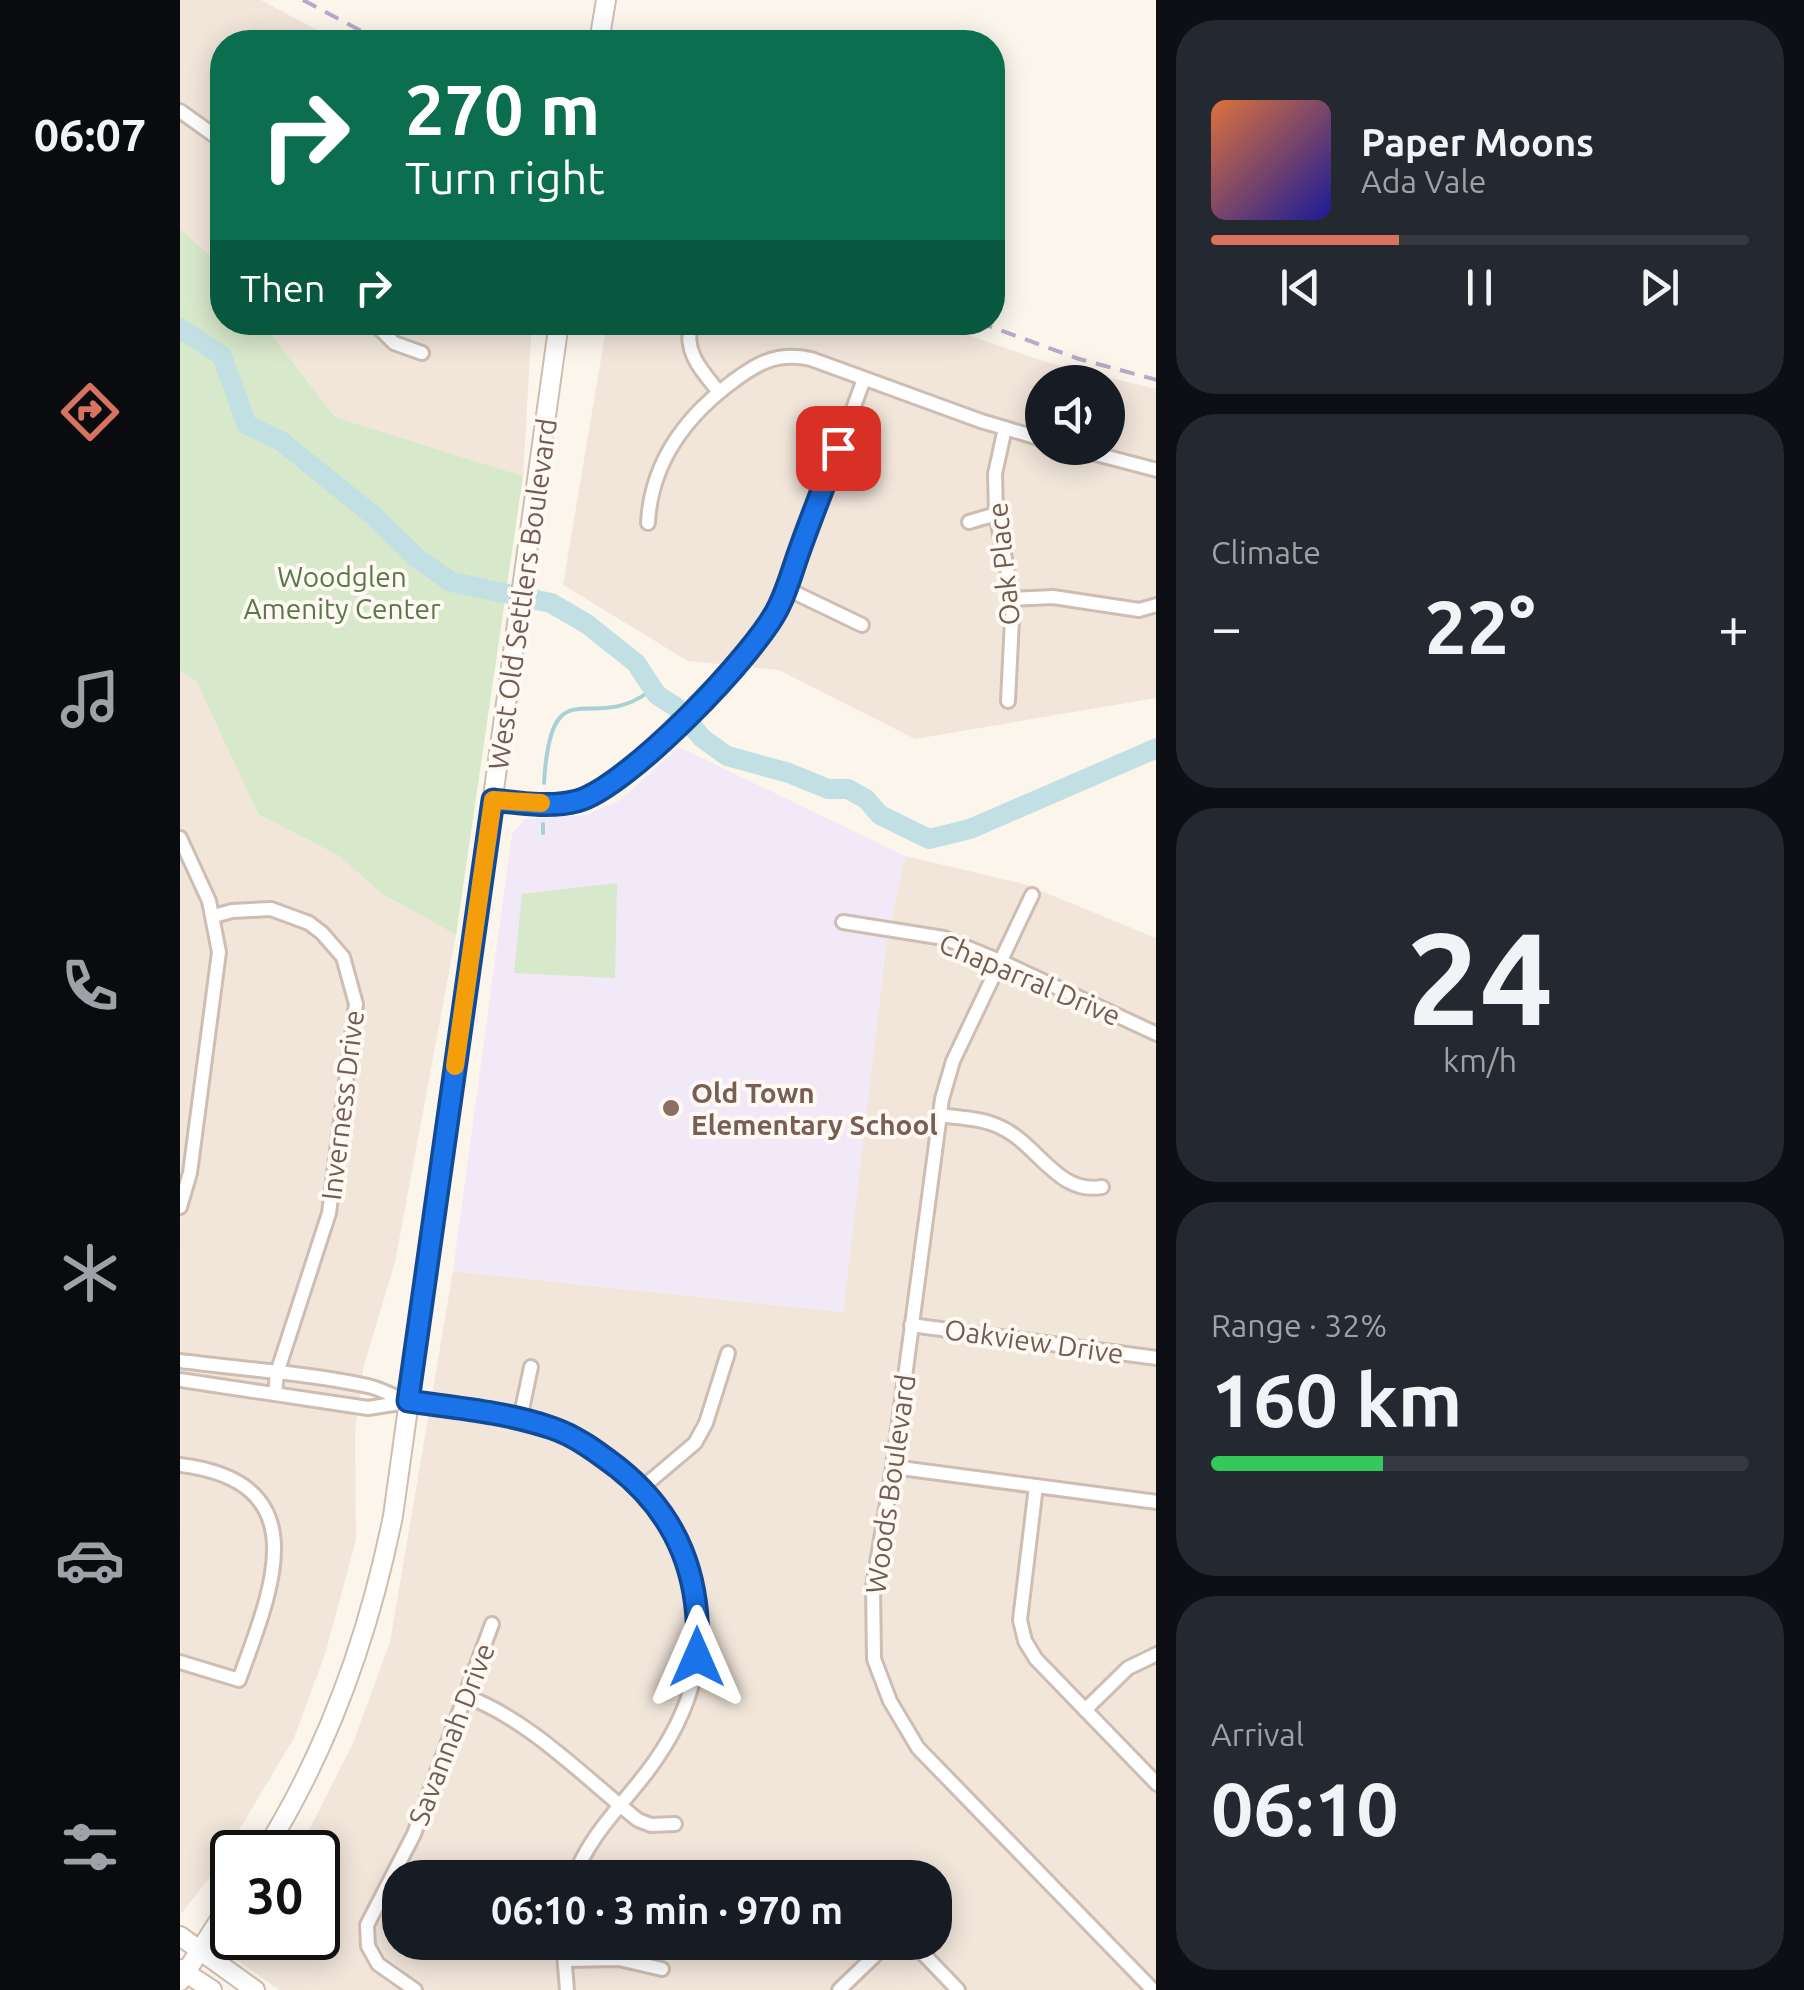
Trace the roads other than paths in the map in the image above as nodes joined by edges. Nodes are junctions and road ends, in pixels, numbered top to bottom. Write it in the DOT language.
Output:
graph roads {
  1 [pos="606,0"];
  2 [pos="601,30"];
  3 [pos="180,111"];
  4 [pos="210,132"];
  5 [pos="386,335"];
  6 [pos="557,335"];
  7 [pos="688,335"];
  8 [pos="422,353"];
  9 [pos="864,379"];
  10 [pos="719,392"];
  11 [pos="1005,428"];
  12 [pos="1025,434"];
  13 [pos="1125,462"];
  14 [pos="1156,470"];
  15 [pos="996,514"];
  16 [pos="648,522"];
  17 [pos="969,522"];
  18 [pos="787,589"];
  19 [pos="1012,599"];
  20 [pos="1156,605"];
  21 [pos="862,625"];
  22 [pos="1008,701"];
  23 [pos="493,800"];
  24 [pos="180,838"];
  25 [pos="1032,895"];
  26 [pos="214,916"];
  27 [pos="843,922"];
  28 [pos="1000,960"];
  29 [pos="1156,1034"];
  30 [pos="940,1116"];
  31 [pos="1102,1187"];
  32 [pos="180,1207"];
  33 [pos="911,1325"];
  34 [pos="728,1352"];
  35 [pos="1156,1358"];
  36 [pos="180,1360"];
  37 [pos="531,1366"];
  38 [pos="278,1373"];
  39 [pos="180,1380"];
  40 [pos="275,1394"];
  41 [pos="408,1401"];
  42 [pos="520,1419"];
  43 [pos="180,1466"];
  44 [pos="893,1467"];
  45 [pos="1036,1486"];
  46 [pos="643,1488"];
  47 [pos="1156,1502"];
  48 [pos="492,1624"];
  49 [pos="1156,1654"];
  50 [pos="180,1662"];
  51 [pos="468,1697"];
  52 [pos="1085,1710"];
  53 [pos="1156,1784"];
  54 [pos="620,1806"];
  55 [pos="675,1824"];
  56 [pos="277,1830"];
  57 [pos="582,1860"];
  58 [pos="180,1936"];
  59 [pos="210,1936"];
  60 [pos="200,1951"];
  61 [pos="564,1960"];
  62 [pos="623,1960"];
  63 [pos="870,1960"];
  64 [pos="929,1960"];
  65 [pos="662,1969"];
  66 [pos="182,1974"];
  67 [pos="212,1990"];
  68 [pos="256,1990"];
  69 [pos="415,1990"];
  70 [pos="567,1990"];
  71 [pos="839,1990"];
  72 [pos="958,1990"];
  73 [pos="1153,1990"];
  1 -- 2 [label="main road"];
  3 -- 4 [label="street"];
  5 -- 8 [label="street"];
  6 -- 23 [label="main road, West Old Settlers Boulevard"];
  7 -- 10 [label="street"];
  9 -- 10 [label="street"];
  9 -- 11 [label="street"];
  9 -- 18 [label="street"];
  10 -- 16 [label="street"];
  11 -- 12 [label="street"];
  11 -- 15 [label="street, Oak Place"];
  13 -- 14 [label="street"];
  15 -- 17 [label="street"];
  15 -- 19 [label="street, Oak Place"];
  18 -- 21 [label="street"];
  18 -- 23 [label="street"];
  19 -- 20 [label="street"];
  19 -- 22 [label="street, Oak Place"];
  23 -- 41 [label="main road, West Old Settlers Boulevard"];
  24 -- 26 [label="street"];
  25 -- 28 [label="street, Woods Boulevard"];
  26 -- 32 [label="street"];
  26 -- 38 [label="street, Inverness Drive"];
  27 -- 28 [label="street, Chaparral Drive"];
  28 -- 29 [label="street, Chaparral Drive"];
  28 -- 30 [label="street, Woods Boulevard"];
  30 -- 31 [label="street"];
  30 -- 33 [label="street, Woods Boulevard"];
  33 -- 35 [label="street, Oakview Drive"];
  33 -- 44 [label="street, Woods Boulevard"];
  34 -- 46 [label="street"];
  36 -- 38 [label="street"];
  37 -- 42 [label="street"];
  38 -- 40 [label="street, Inverness Drive"];
  38 -- 41 [label="street"];
  39 -- 40 [label="street"];
  40 -- 41 [label="street"];
  41 -- 42 [label="street"];
  41 -- 56 [label="main road, West Old Settlers Boulevard"];
  42 -- 46 [label="street"];
  43 -- 50 [label="street"];
  44 -- 45 [label="street"];
  44 -- 73 [label="street, Woods Boulevard"];
  45 -- 47 [label="street"];
  45 -- 52 [label="street"];
  46 -- 54 [label="street"];
  48 -- 51 [label="street, Savannah Drive"];
  49 -- 52 [label="street"];
  51 -- 54 [label="street"];
  51 -- 69 [label="street, Savannah Drive"];
  52 -- 53 [label="street"];
  54 -- 55 [label="street"];
  54 -- 57 [label="street"];
  58 -- 60 [label="main road"];
  59 -- 60 [label="main road"];
  60 -- 66 [label="main road"];
  60 -- 68 [label="main road"];
  61 -- 70 [label="street"];
  62 -- 65 [label="street"];
  63 -- 71 [label="street"];
  64 -- 72 [label="street"];
  66 -- 67 [label="main road"];
}
